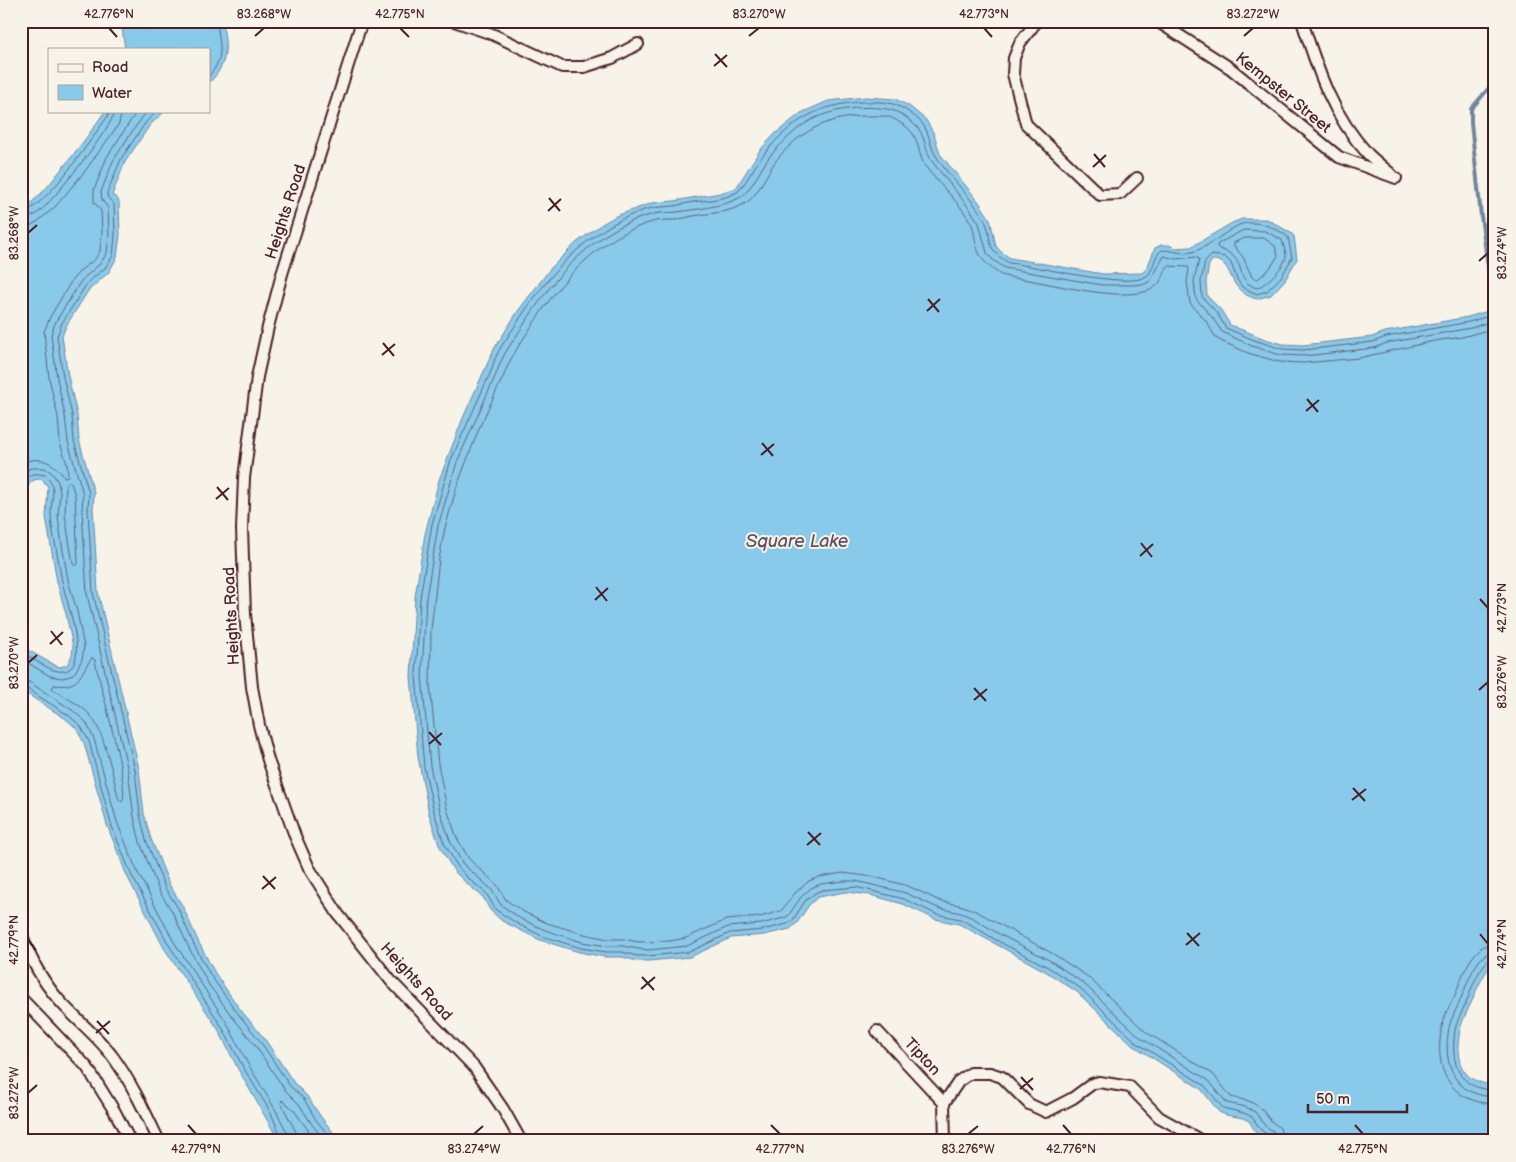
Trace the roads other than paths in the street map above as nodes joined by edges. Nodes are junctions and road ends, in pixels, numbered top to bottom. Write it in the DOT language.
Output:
graph roads {
  1 [pos="362,21"];
  2 [pos="454,21"];
  3 [pos="1036,21"];
  4 [pos="1157,21"];
  5 [pos="1302,21"];
  6 [pos="638,44"];
  7 [pos="1137,178"];
  8 [pos="21,932"];
  9 [pos="21,998"];
  10 [pos="877,1030"];
  11 [pos="944,1103"];
  12 [pos="130,1141"];
  13 [pos="159,1141"];
  14 [pos="521,1141"];
  15 [pos="945,1141"];
  16 [pos="1202,1141"];
  1 -- 14 [label="street, Heights Road"];
  2 -- 6 [label="street"];
  3 -- 7 [label="street"];
  4 -- 5 [label="street, Kempster Street"];
  8 -- 13 [label="street"];
  9 -- 12 [label="street"];
  10 -- 11 [label="street, Tipton"];
  11 -- 15 [label="street"];
  11 -- 16 [label="street"];
}
